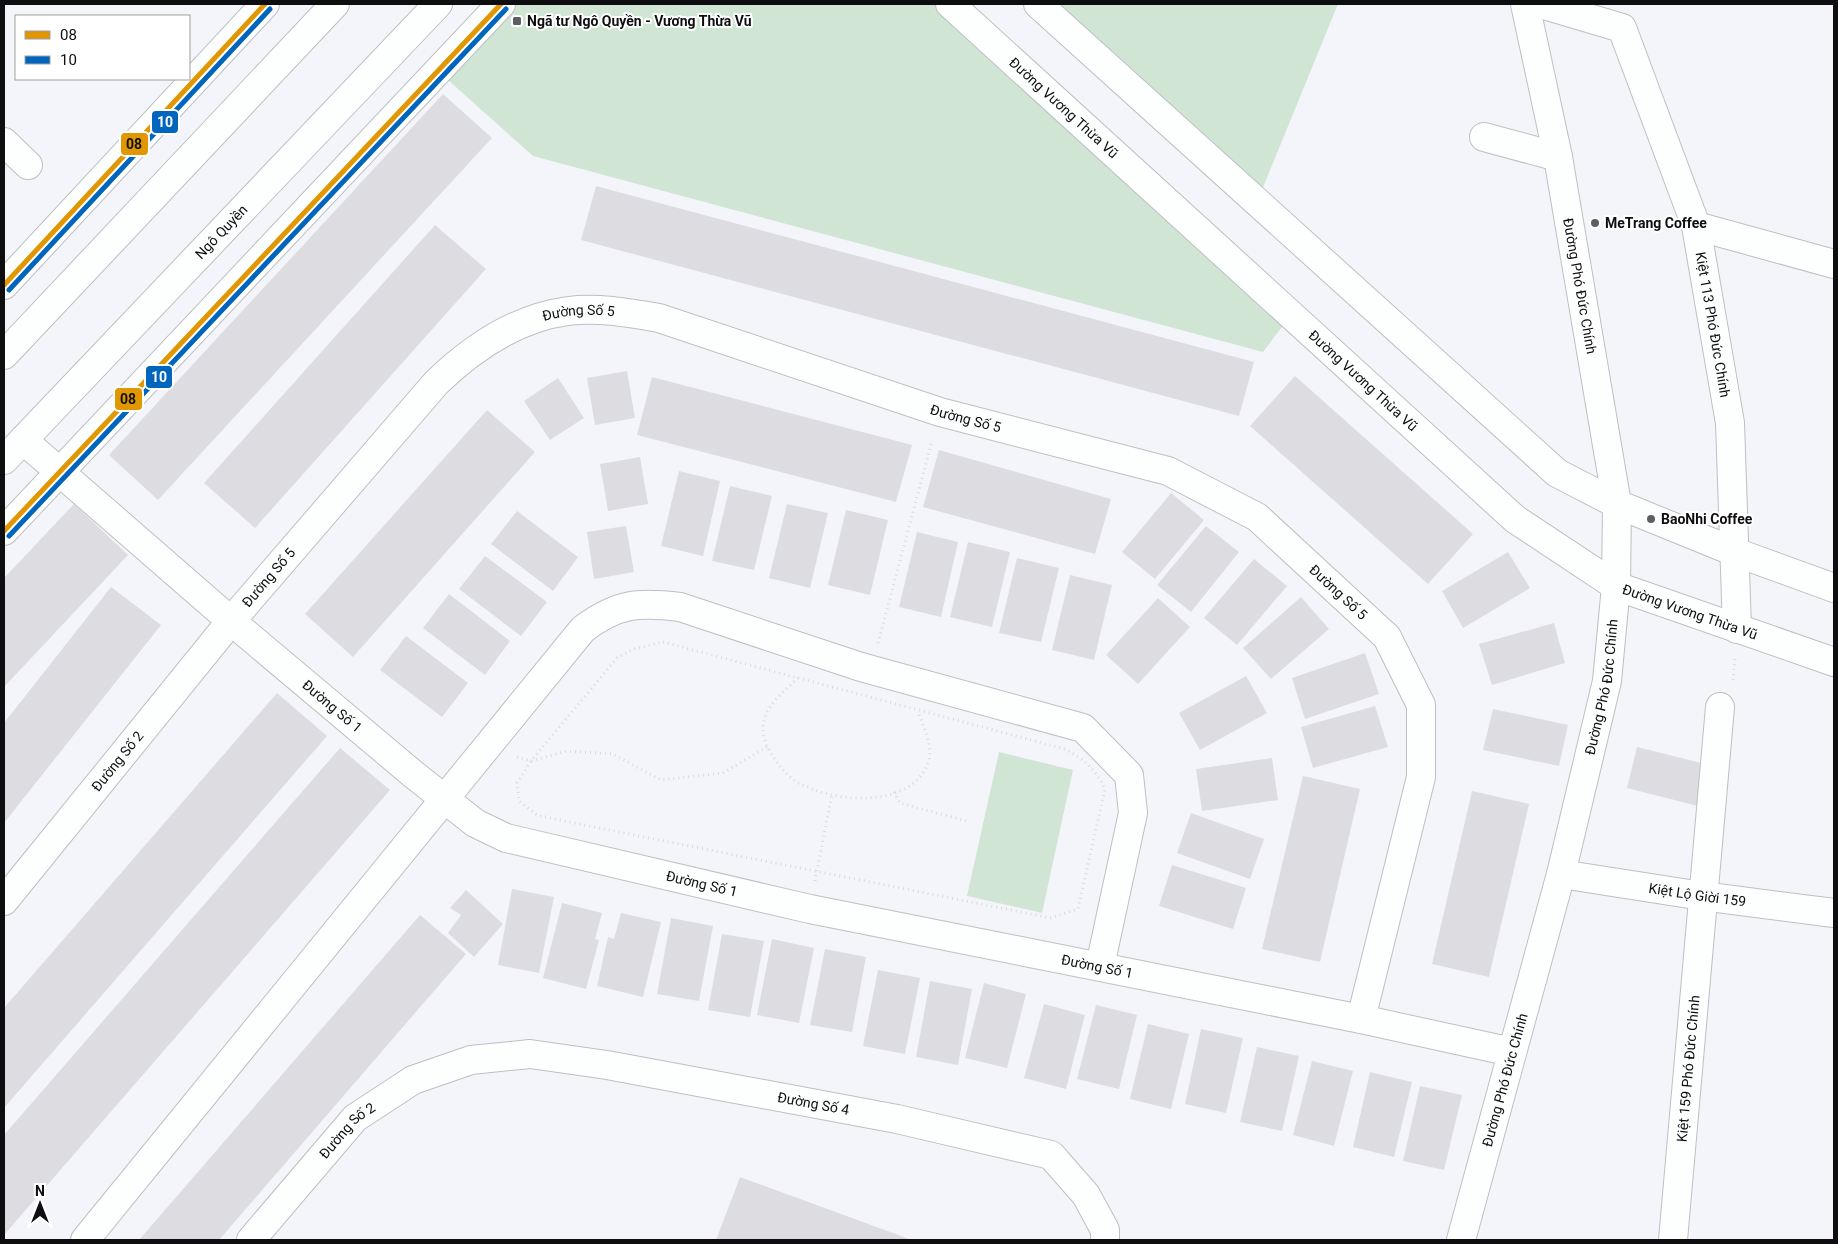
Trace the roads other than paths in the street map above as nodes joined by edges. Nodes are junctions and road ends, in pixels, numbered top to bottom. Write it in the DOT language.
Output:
graph roads {
  1 [pos="265,4"];
  2 [pos="335,4"];
  3 [pos="438,4"];
  4 [pos="501,4"];
  5 [pos="950,4"];
  6 [pos="1038,4"];
  7 [pos="1525,4"];
  8 [pos="1541,4"];
  9 [pos="1484,137"];
  10 [pos="4,142"];
  11 [pos="1558,157"];
  12 [pos="28,165"];
  13 [pos="1696,226"];
  14 [pos="1834,264"];
  15 [pos="4,285"];
  16 [pos="4,355"];
  17 [pos="22,440"];
  18 [pos="4,460"];
  19 [pos="59,472"];
  20 [pos="1617,504"];
  21 [pos="4,531"];
  22 [pos="1735,552"];
  23 [pos="1616,586"];
  24 [pos="1834,588"];
  25 [pos="231,621"];
  26 [pos="1737,629"];
  27 [pos="1834,662"];
  28 [pos="1720,707"];
  29 [pos="443,798"];
  30 [pos="1561,874"];
  31 [pos="1702,896"];
  32 [pos="4,902"];
  33 [pos="1834,913"];
  34 [pos="1100,966"];
  35 [pos="1361,1018"];
  36 [pos="1512,1052"];
  37 [pos="471,1060"];
  38 [pos="85,1240"];
  39 [pos="251,1240"];
  40 [pos="1105,1240"];
  41 [pos="1461,1240"];
  42 [pos="1673,1240"];
  1 -- 15 [label="main road"];
  2 -- 16 [label="main road"];
  3 -- 17 [label="main road, Ngô Quyền"];
  4 -- 19 [label="main road"];
  5 -- 23 [label="main road, Đường Vương Thừa Vũ"];
  6 -- 20 [label="main road"];
  7 -- 11 [label="main road, Đường Phó Đức Chính"];
  8 -- 13 [label="main road, Kiệt 113 Phó Đức Chính"];
  9 -- 11 [label="main road"];
  10 -- 12 [label="main road"];
  11 -- 20 [label="main road, Đường Phó Đức Chính"];
  13 -- 14 [label="main road"];
  13 -- 22 [label="main road, Kiệt 113 Phó Đức Chính"];
  17 -- 18 [label="main road, Ngô Quyền"];
  17 -- 19 [label="main road, Đường Số 1"];
  19 -- 21 [label="main road"];
  19 -- 25 [label="main road, Đường Số 1"];
  20 -- 22 [label="main road"];
  20 -- 23 [label="main road, Đường Phó Đức Chính"];
  22 -- 24 [label="main road"];
  22 -- 26 [label="main road, Kiệt 113 Phó Đức Chính"];
  23 -- 26 [label="main road, Đường Vương Thừa Vũ"];
  23 -- 30 [label="main road, Đường Phó Đức Chính"];
  25 -- 29 [label="main road, Đường Số 1"];
  25 -- 32 [label="main road, Đường Số 2"];
  25 -- 35 [label="main road, Đường Số 5"];
  26 -- 27 [label="main road, Đường Vương Thừa Vũ"];
  28 -- 31 [label="main road, Kiệt 159 Phó Đức Chính"];
  29 -- 34 [label="main road, Đường Số 1"];
  29 -- 34 [label="main road"];
  29 -- 38 [label="main road"];
  30 -- 31 [label="main road, Kiệt Lộ Giời 159"];
  30 -- 36 [label="main road, Đường Phó Đức Chính"];
  31 -- 33 [label="main road, Kiệt Lộ Giời 159"];
  31 -- 42 [label="main road, Kiệt 159 Phó Đức Chính"];
  34 -- 35 [label="main road, Đường Số 1"];
  35 -- 36 [label="main road, Đường Số 1"];
  36 -- 41 [label="main road, Đường Phó Đức Chính"];
  37 -- 39 [label="main road, Đường Số 2"];
  37 -- 40 [label="main road, Đường Số 4"];
}
